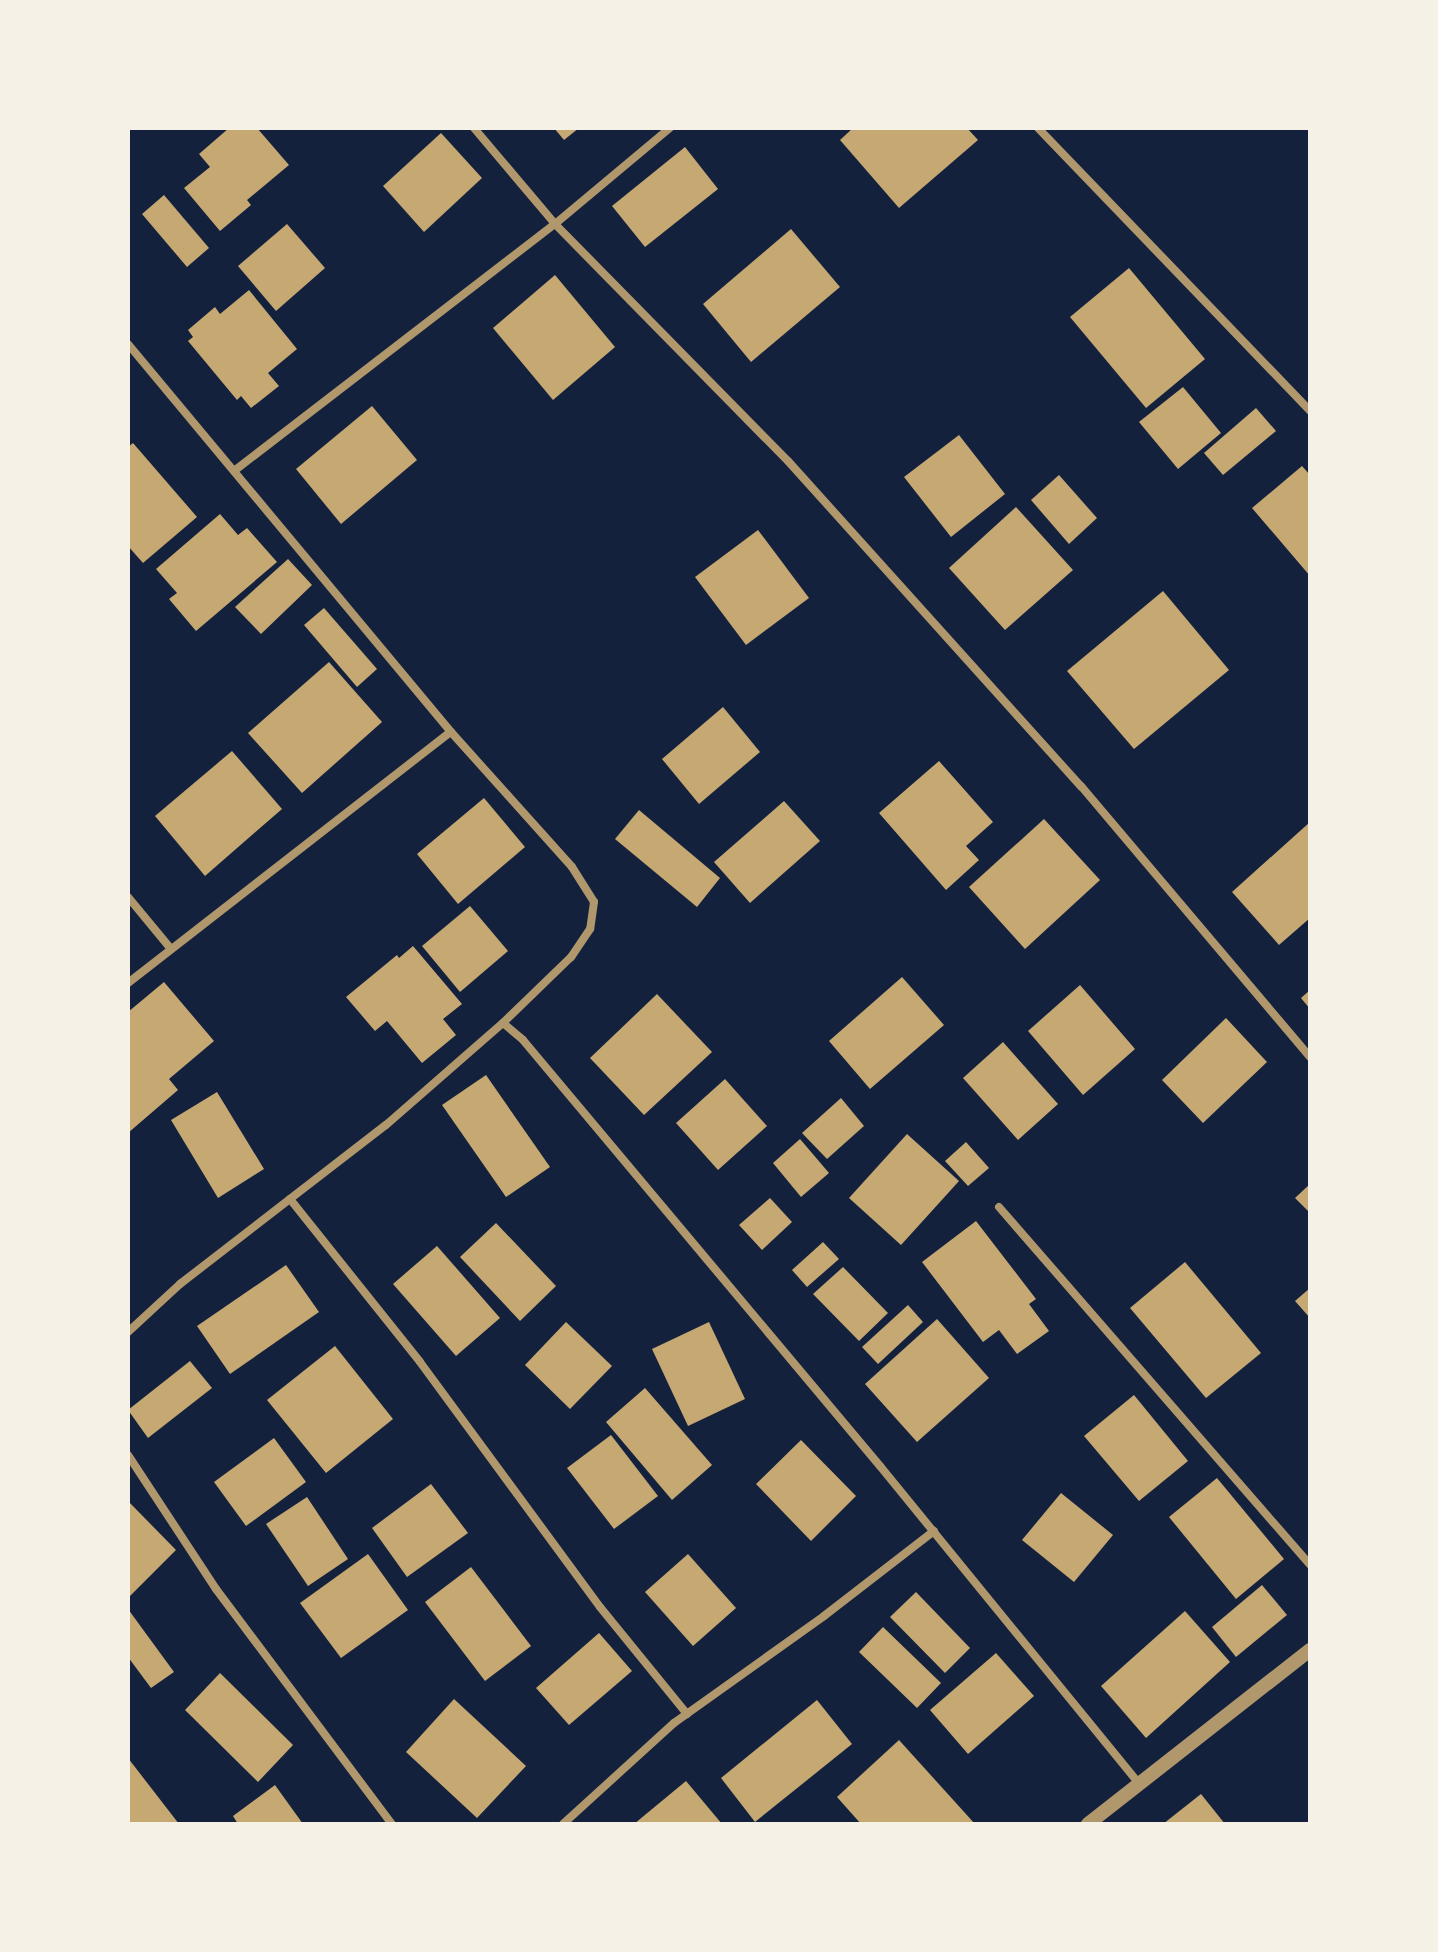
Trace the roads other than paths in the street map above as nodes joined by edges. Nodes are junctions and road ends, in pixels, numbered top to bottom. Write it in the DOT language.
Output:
graph roads {
  1 [pos="474,128"];
  2 [pos="670,128"];
  3 [pos="1038,128"];
  4 [pos="555,224"];
  5 [pos="128,344"];
  6 [pos="1310,411"];
  7 [pos="234,471"];
  8 [pos="451,732"];
  9 [pos="128,897"];
  10 [pos="171,949"];
  11 [pos="128,983"];
  12 [pos="503,1023"];
  13 [pos="1310,1057"];
  14 [pos="290,1199"];
  15 [pos="999,1207"];
  16 [pos="128,1332"];
  17 [pos="128,1455"];
  18 [pos="934,1531"];
  19 [pos="1310,1565"];
  20 [pos="1310,1650"];
  21 [pos="687,1714"];
  22 [pos="1139,1784"];
  23 [pos="392,1824"];
  24 [pos="563,1824"];
  25 [pos="1088,1824"];
  1 -- 4 [label="street"];
  2 -- 4 [label="street"];
  3 -- 6 [label="street"];
  4 -- 7 [label="street"];
  4 -- 13 [label="street"];
  5 -- 7 [label="street"];
  7 -- 8 [label="street"];
  8 -- 10 [label="street"];
  8 -- 12 [label="street"];
  9 -- 10 [label="street"];
  10 -- 11 [label="street"];
  12 -- 14 [label="street"];
  12 -- 18 [label="street"];
  14 -- 16 [label="street"];
  14 -- 21 [label="street"];
  15 -- 19 [label="street"];
  17 -- 23 [label="street"];
  18 -- 21 [label="street"];
  18 -- 22 [label="street"];
  20 -- 22 [label="street"];
  21 -- 24 [label="street"];
  22 -- 25 [label="street"];
}
